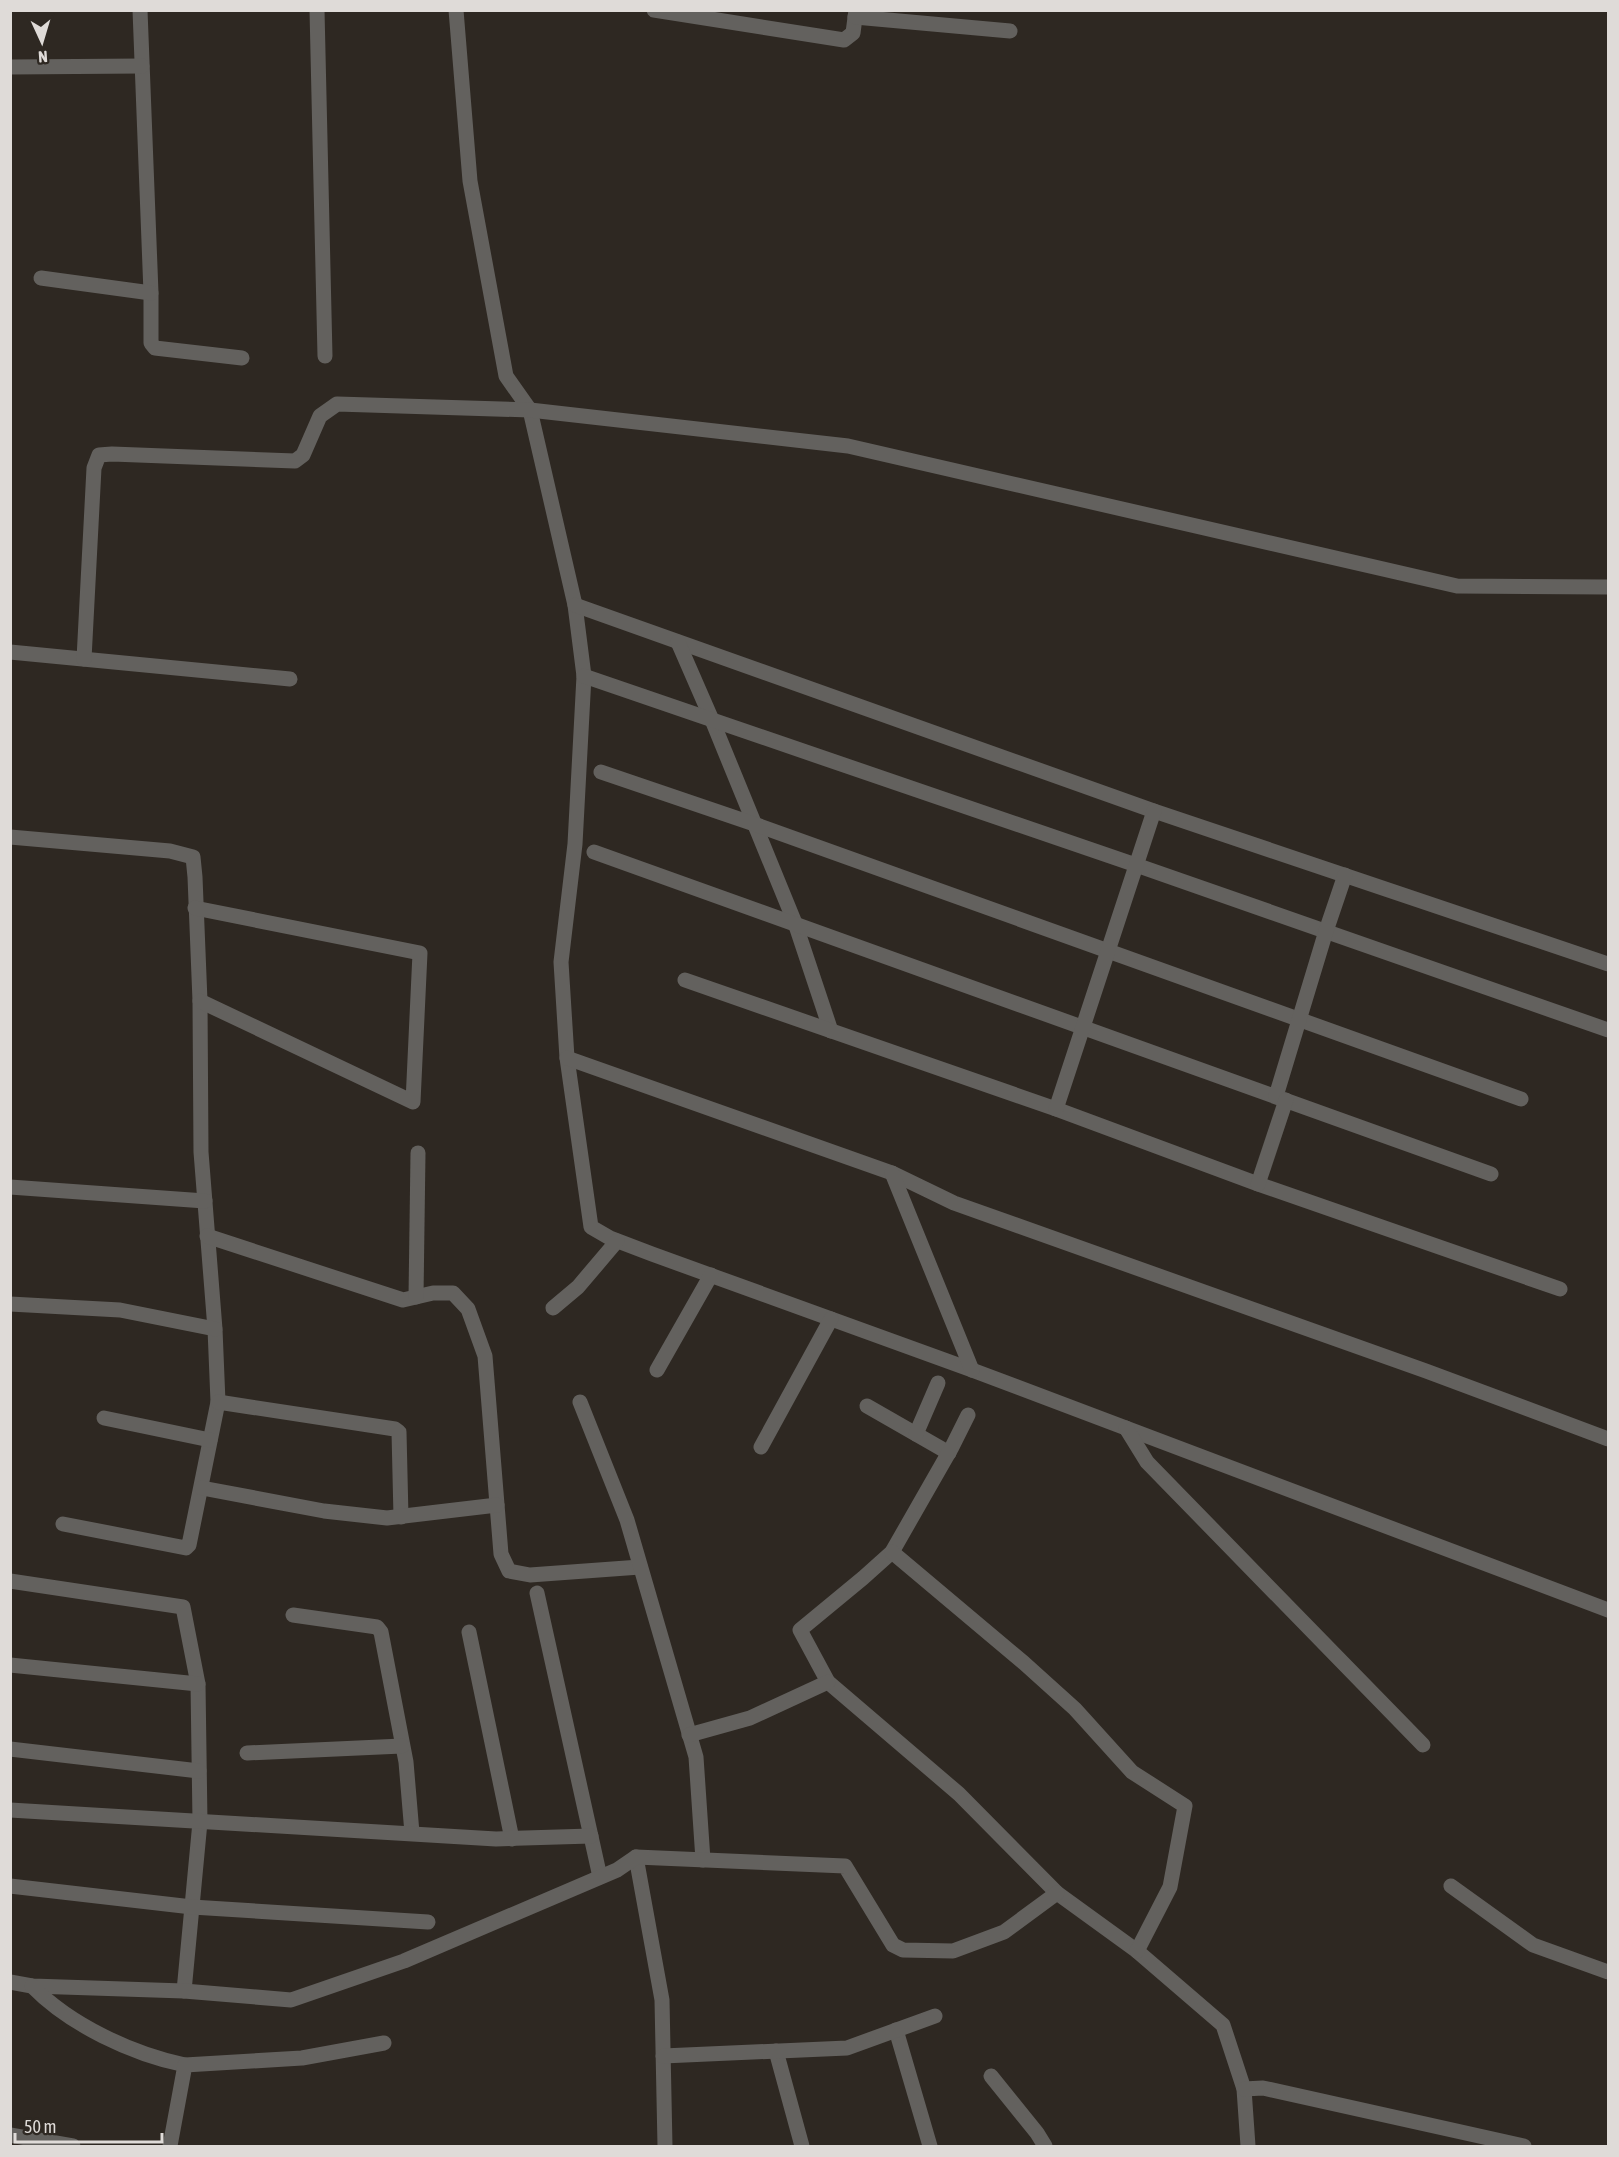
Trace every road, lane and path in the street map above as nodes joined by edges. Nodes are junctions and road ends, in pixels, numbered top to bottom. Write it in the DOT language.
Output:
graph roads {
  1 [pos="140,10"];
  2 [pos="317,10"];
  3 [pos="456,10"];
  4 [pos="654,10"];
  5 [pos="856,14"];
  6 [pos="1010,31"];
  7 [pos="142,66"];
  8 [pos="10,67"];
  9 [pos="42,278"];
  10 [pos="151,293"];
  11 [pos="325,356"];
  12 [pos="242,358"];
  13 [pos="530,410"];
  14 [pos="1608,587"];
  15 [pos="575,605"];
  16 [pos="678,642"];
  17 [pos="10,652"];
  18 [pos="84,659"];
  19 [pos="584,676"];
  20 [pos="290,679"];
  21 [pos="712,720"];
  22 [pos="601,772"];
  23 [pos="1154,811"];
  24 [pos="754,824"];
  25 [pos="10,837"];
  26 [pos="594,852"];
  27 [pos="1136,865"];
  28 [pos="1345,875"];
  29 [pos="195,908"];
  30 [pos="795,923"];
  31 [pos="1326,931"];
  32 [pos="1108,951"];
  33 [pos="1608,964"];
  34 [pos="685,980"];
  35 [pos="200,1001"];
  36 [pos="1299,1019"];
  37 [pos="1083,1026"];
  38 [pos="1608,1030"];
  39 [pos="831,1031"];
  40 [pos="567,1058"];
  41 [pos="1281,1098"];
  42 [pos="1521,1099"];
  43 [pos="1056,1109"];
  44 [pos="418,1153"];
  45 [pos="892,1173"];
  46 [pos="1491,1174"];
  47 [pos="1258,1184"];
  48 [pos="10,1187"];
  49 [pos="205,1201"];
  50 [pos="207,1236"];
  51 [pos="617,1241"];
  52 [pos="711,1275"];
  53 [pos="1560,1288"];
  54 [pos="416,1297"];
  55 [pos="10,1304"];
  56 [pos="553,1308"];
  57 [pos="831,1319"];
  58 [pos="215,1329"];
  59 [pos="657,1370"];
  60 [pos="972,1370"];
  61 [pos="938,1383"];
  62 [pos="218,1402"];
  63 [pos="580,1402"];
  64 [pos="867,1406"];
  65 [pos="968,1414"];
  66 [pos="104,1418"];
  67 [pos="1126,1428"];
  68 [pos="916,1434"];
  69 [pos="1608,1439"];
  70 [pos="210,1440"];
  71 [pos="761,1447"];
  72 [pos="949,1453"];
  73 [pos="202,1488"];
  74 [pos="497,1505"];
  75 [pos="401,1517"];
  76 [pos="63,1524"];
  77 [pos="892,1552"];
  78 [pos="640,1567"];
  79 [pos="10,1581"];
  80 [pos="537,1593"];
  81 [pos="1608,1610"];
  82 [pos="293,1615"];
  83 [pos="469,1632"];
  84 [pos="10,1665"];
  85 [pos="828,1682"];
  86 [pos="198,1684"];
  87 [pos="689,1735"];
  88 [pos="1423,1745"];
  89 [pos="402,1746"];
  90 [pos="10,1749"];
  91 [pos="247,1753"];
  92 [pos="199,1771"];
  93 [pos="10,1810"];
  94 [pos="200,1822"];
  95 [pos="412,1833"];
  96 [pos="591,1836"];
  97 [pos="512,1839"];
  98 [pos="636,1857"];
  99 [pos="703,1860"];
  100 [pos="600,1878"];
  101 [pos="10,1886"];
  102 [pos="1451,1886"];
  103 [pos="1057,1893"];
  104 [pos="192,1907"];
  105 [pos="428,1922"];
  106 [pos="1137,1951"];
  107 [pos="1608,1972"];
  108 [pos="10,1982"];
  109 [pos="32,1986"];
  110 [pos="184,1991"];
  111 [pos="935,2016"];
  112 [pos="896,2030"];
  113 [pos="384,2043"];
  114 [pos="776,2051"];
  115 [pos="663,2056"];
  116 [pos="185,2065"];
  117 [pos="991,2076"];
  118 [pos="1244,2089"];
  119 [pos="10,2135"];
  120 [pos="73,2146"];
  121 [pos="170,2146"];
  122 [pos="665,2146"];
  123 [pos="802,2146"];
  124 [pos="930,2146"];
  125 [pos="1046,2146"];
  126 [pos="1248,2146"];
  127 [pos="1524,2146"];
  1 -- 7 [label="street"];
  2 -- 11 [label="street"];
  3 -- 13 [label="street"];
  4 -- 5 [label="street"];
  5 -- 6 [label="street"];
  7 -- 8 [label="street"];
  7 -- 10 [label="street"];
  9 -- 10 [label="street"];
  10 -- 12 [label="street"];
  13 -- 14 [label="street"];
  13 -- 15 [label="street"];
  13 -- 18 [label="street"];
  15 -- 16 [label="street"];
  15 -- 19 [label="street"];
  16 -- 21 [label="street"];
  16 -- 23 [label="street"];
  17 -- 18 [label="street"];
  18 -- 20 [label="street"];
  19 -- 21 [label="street"];
  19 -- 40 [label="street"];
  21 -- 24 [label="street"];
  21 -- 27 [label="street"];
  22 -- 24 [label="street"];
  23 -- 27 [label="street"];
  23 -- 28 [label="street"];
  24 -- 30 [label="street"];
  24 -- 32 [label="street"];
  25 -- 29 [label="street"];
  26 -- 30 [label="street"];
  27 -- 31 [label="street"];
  27 -- 32 [label="street"];
  28 -- 31 [label="street"];
  28 -- 33 [label="street"];
  29 -- 35 [label="street"];
  29 -- 35 [label="street"];
  30 -- 37 [label="street"];
  30 -- 39 [label="street"];
  31 -- 36 [label="street"];
  31 -- 38 [label="street"];
  32 -- 36 [label="street"];
  32 -- 37 [label="street"];
  34 -- 39 [label="street"];
  35 -- 49 [label="street"];
  36 -- 41 [label="street"];
  36 -- 42 [label="street"];
  37 -- 41 [label="street"];
  37 -- 43 [label="street"];
  39 -- 43 [label="street"];
  40 -- 45 [label="street"];
  40 -- 51 [label="street"];
  41 -- 46 [label="street"];
  41 -- 47 [label="street"];
  43 -- 47 [label="street"];
  44 -- 54 [label="street"];
  45 -- 60 [label="street"];
  45 -- 69 [label="street"];
  47 -- 53 [label="street"];
  48 -- 49 [label="street"];
  49 -- 50 [label="street"];
  50 -- 54 [label="street"];
  50 -- 58 [label="street"];
  51 -- 52 [label="street"];
  51 -- 56 [label="street"];
  52 -- 57 [label="street"];
  52 -- 59 [label="street"];
  54 -- 74 [label="street"];
  55 -- 58 [label="street"];
  57 -- 60 [label="street"];
  57 -- 71 [label="street"];
  58 -- 62 [label="street"];
  60 -- 67 [label="street"];
  61 -- 68 [label="street"];
  62 -- 70 [label="street"];
  62 -- 75 [label="street"];
  63 -- 78 [label="street"];
  64 -- 68 [label="street"];
  65 -- 72 [label="street"];
  66 -- 70 [label="street"];
  67 -- 81 [label="street"];
  67 -- 88 [label="street"];
  68 -- 72 [label="street"];
  70 -- 73 [label="street"];
  72 -- 77 [label="street"];
  73 -- 75 [label="street"];
  73 -- 76 [label="street"];
  74 -- 75 [label="street"];
  74 -- 78 [label="street"];
  77 -- 85 [label="street"];
  77 -- 106 [label="street"];
  78 -- 87 [label="street"];
  79 -- 86 [label="street"];
  80 -- 96 [label="street"];
  82 -- 89 [label="street"];
  83 -- 97 [label="street"];
  84 -- 86 [label="street"];
  85 -- 87 [label="street"];
  85 -- 103 [label="street"];
  86 -- 92 [label="street"];
  87 -- 99 [label="street"];
  89 -- 91 [label="street"];
  89 -- 95 [label="street"];
  90 -- 92 [label="street"];
  92 -- 94 [label="street"];
  93 -- 94 [label="street"];
  94 -- 95 [label="street"];
  94 -- 104 [label="street"];
  95 -- 97 [label="street"];
  96 -- 97 [label="street"];
  96 -- 100 [label="street"];
  98 -- 99 [label="street"];
  98 -- 100 [label="street"];
  98 -- 115 [label="street"];
  99 -- 103 [label="street"];
  100 -- 110 [label="street"];
  101 -- 104 [label="street"];
  102 -- 107 [label="street"];
  103 -- 106 [label="street"];
  104 -- 105 [label="street"];
  104 -- 110 [label="street"];
  106 -- 118 [label="street"];
  108 -- 109 [label="street"];
  109 -- 110 [label="street"];
  109 -- 116 [label="street"];
  111 -- 112 [label="street"];
  112 -- 114 [label="street"];
  112 -- 124 [label="street"];
  113 -- 116 [label="street"];
  114 -- 115 [label="street"];
  114 -- 123 [label="street"];
  115 -- 122 [label="street"];
  116 -- 121 [label="street"];
  117 -- 125 [label="street"];
  118 -- 126 [label="street"];
  118 -- 127 [label="street"];
  119 -- 120 [label="street"];
}
